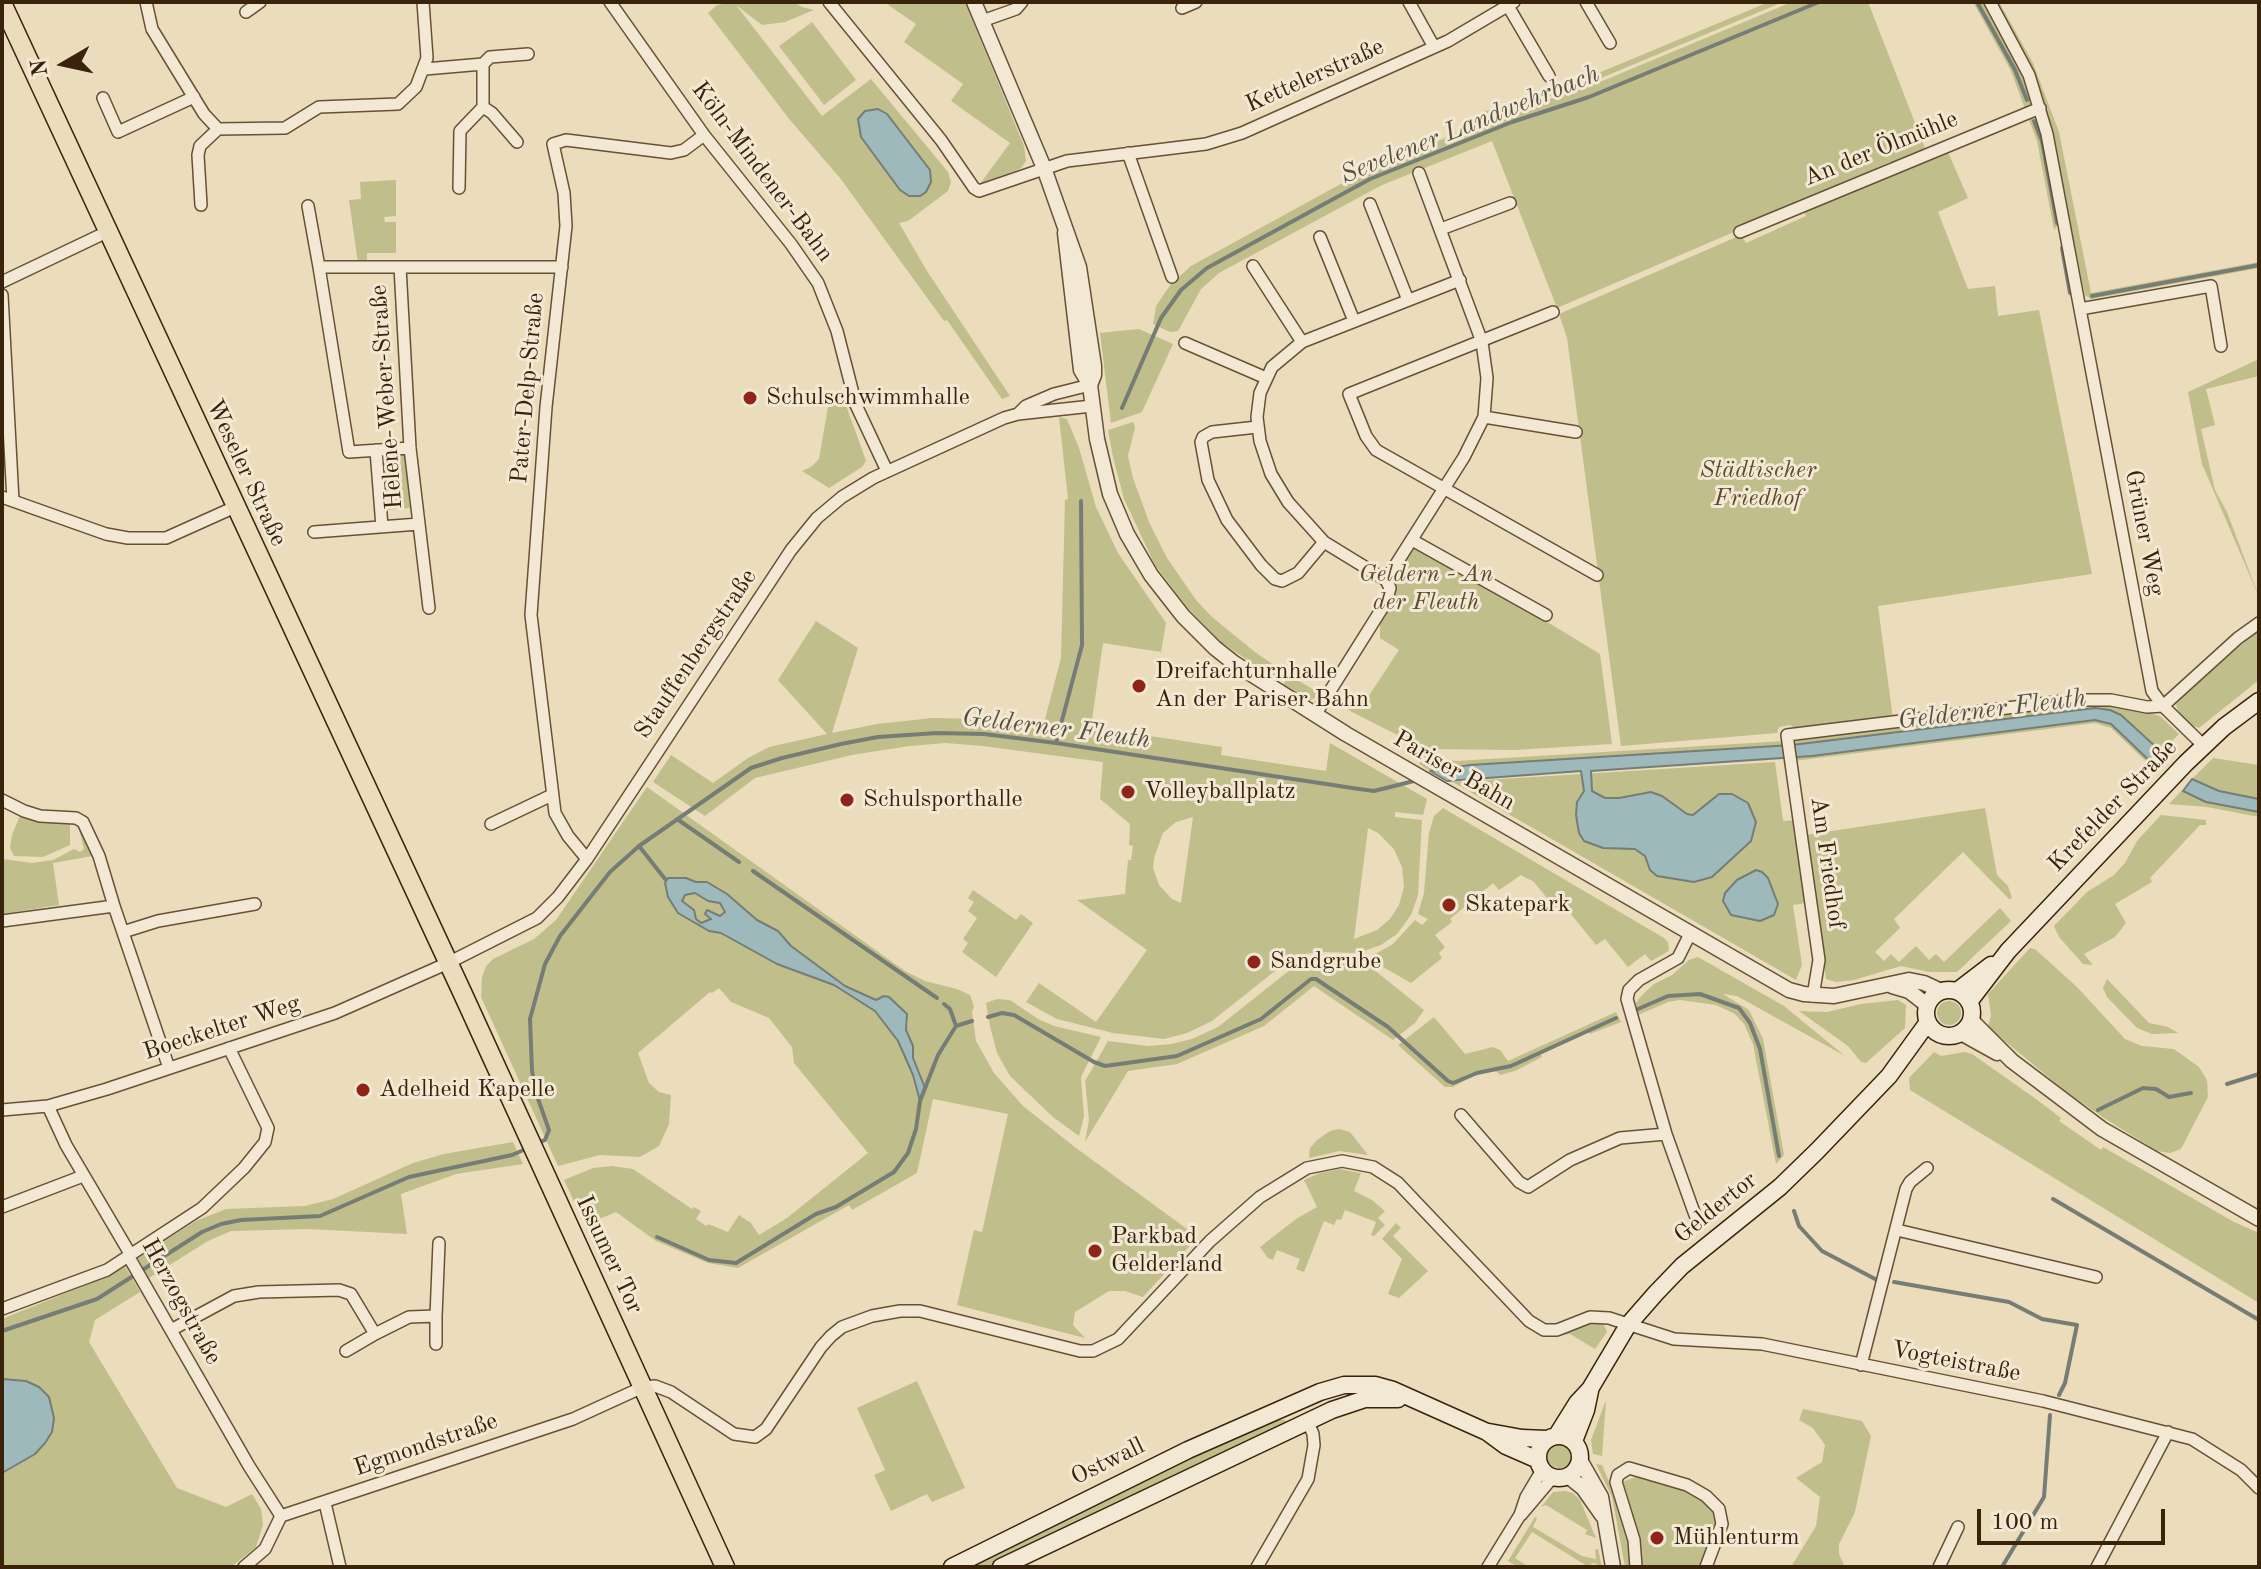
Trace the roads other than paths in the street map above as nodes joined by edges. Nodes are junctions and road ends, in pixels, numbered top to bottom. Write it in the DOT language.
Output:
graph roads {
  1 [pos="146,2"];
  2 [pos="260,2"];
  3 [pos="423,2"];
  4 [pos="610,2"];
  5 [pos="829,2"];
  6 [pos="974,2"];
  7 [pos="1022,2"];
  8 [pos="1196,2"];
  9 [pos="1409,2"];
  10 [pos="1586,2"];
  11 [pos="1990,2"];
  12 [pos="2,3"];
  13 [pos="1511,4"];
  14 [pos="1182,8"];
  15 [pos="246,12"];
  16 [pos="982,21"];
  17 [pos="1610,43"];
  18 [pos="1434,47"];
  19 [pos="528,54"];
  20 [pos="483,64"];
  21 [pos="425,69"];
  22 [pos="1549,76"];
  23 [pos="194,97"];
  24 [pos="103,98"];
  25 [pos="483,107"];
  26 [pos="2040,108"];
  27 [pos="218,129"];
  28 [pos="704,135"];
  29 [pos="517,142"];
  30 [pos="1128,153"];
  31 [pos="1044,168"];
  32 [pos="1419,173"];
  33 [pos="459,188"];
  34 [pos="1510,203"];
  35 [pos="1370,204"];
  36 [pos="201,205"];
  37 [pos="308,206"];
  38 [pos="1441,229"];
  39 [pos="109,231"];
  40 [pos="1740,232"];
  41 [pos="1320,237"];
  42 [pos="1253,266"];
  43 [pos="319,267"];
  44 [pos="400,267"];
  45 [pos="562,267"];
  46 [pos="1172,277"];
  47 [pos="1460,280"];
  48 [pos="2,282"];
  49 [pos="2,295"];
  50 [pos="1408,300"];
  51 [pos="2080,309"];
  52 [pos="1553,312"];
  53 [pos="1354,321"];
  54 [pos="1302,342"];
  55 [pos="1482,342"];
  56 [pos="1185,343"];
  57 [pos="2221,346"];
  58 [pos="1266,378"];
  59 [pos="1090,385"];
  60 [pos="1092,406"];
  61 [pos="1018,414"];
  62 [pos="1484,417"];
  63 [pos="1257,427"];
  64 [pos="1576,432"];
  65 [pos="410,448"];
  66 [pos="376,450"];
  67 [pos="887,471"];
  68 [pos="1443,489"];
  69 [pos="8,499"];
  70 [pos="235,507"];
  71 [pos="419,524"];
  72 [pos="382,527"];
  73 [pos="314,532"];
  74 [pos="1412,540"];
  75 [pos="1324,542"];
  76 [pos="1597,575"];
  77 [pos="1386,580"];
  78 [pos="429,608"];
  79 [pos="1546,615"];
  80 [pos="2259,623"];
  81 [pos="2259,701"];
  82 [pos="2163,706"];
  83 [pos="1315,715"];
  84 [pos="2204,746"];
  85 [pos="552,795"];
  86 [pos="2,800"];
  87 [pos="491,824"];
  88 [pos="587,859"];
  89 [pos="255,904"];
  90 [pos="114,906"];
  91 [pos="2,921"];
  92 [pos="123,932"];
  93 [pos="1690,934"];
  94 [pos="448,963"];
  95 [pos="1887,985"];
  96 [pos="1956,995"];
  97 [pos="1813,996"];
  98 [pos="1927,1014"];
  99 [pos="1966,1026"];
  100 [pos="1941,1035"];
  101 [pos="229,1048"];
  102 [pos="169,1068"];
  103 [pos="1889,1076"];
  104 [pos="48,1106"];
  105 [pos="2,1110"];
  106 [pos="1461,1115"];
  107 [pos="1666,1134"];
  108 [pos="1927,1168"];
  109 [pos="83,1176"];
  110 [pos="2,1207"];
  111 [pos="1695,1215"];
  112 [pos="2259,1219"];
  113 [pos="1897,1230"];
  114 [pos="439,1243"];
  115 [pos="130,1256"];
  116 [pos="2096,1277"];
  117 [pos="2,1309"];
  118 [pos="436,1316"];
  119 [pos="1628,1325"];
  120 [pos="171,1330"];
  121 [pos="375,1334"];
  122 [pos="436,1344"];
  123 [pos="346,1351"];
  124 [pos="1861,1365"];
  125 [pos="643,1387"];
  126 [pos="1412,1400"];
  127 [pos="1288,1405"];
  128 [pos="1308,1422"];
  129 [pos="1487,1432"];
  130 [pos="2168,1432"];
  131 [pos="1559,1438"];
  132 [pos="1580,1460"];
  133 [pos="1550,1471"];
  134 [pos="2259,1488"];
  135 [pos="325,1503"];
  136 [pos="281,1516"];
  137 [pos="1604,1519"];
  138 [pos="1958,1527"];
  139 [pos="244,1567"];
  140 [pos="340,1567"];
  141 [pos="725,1567"];
  142 [pos="952,1567"];
  143 [pos="1001,1567"];
  144 [pos="1257,1567"];
  145 [pos="1488,1567"];
  146 [pos="1613,1567"];
  147 [pos="1636,1567"];
  148 [pos="1706,1567"];
  149 [pos="1939,1567"];
  150 [pos="2097,1567"];
  1 -- 23 [label="street"];
  2 -- 15 [label="street"];
  3 -- 21 [label="street"];
  4 -- 28 [label="street, Köln-Mindener-Bahn"];
  5 -- 31 [label="street, Kettelerstraße"];
  6 -- 16 [label="street, Pariser Bahn"];
  7 -- 16 [label="street"];
  8 -- 14 [label="street"];
  9 -- 18 [label="street"];
  10 -- 17 [label="street"];
  11 -- 26 [label="street, Grüner Weg"];
  12 -- 39 [label="main road, Weseler Straße"];
  13 -- 18 [label="street, Kettelerstraße"];
  13 -- 22 [label="street, Kettelerstraße"];
  16 -- 31 [label="street, Pariser Bahn"];
  18 -- 30 [label="street, Kettelerstraße"];
  19 -- 20 [label="street"];
  20 -- 21 [label="street"];
  20 -- 25 [label="street"];
  21 -- 27 [label="street"];
  23 -- 24 [label="street"];
  23 -- 27 [label="street"];
  25 -- 29 [label="street"];
  25 -- 33 [label="street"];
  26 -- 40 [label="street, An der Ölmühle"];
  26 -- 51 [label="street, Grüner Weg"];
  27 -- 36 [label="street"];
  28 -- 45 [label="street, Pater-Delp-Straße"];
  28 -- 67 [label="street, Köln-Mindener-Bahn"];
  30 -- 31 [label="street, Kettelerstraße"];
  30 -- 46 [label="street"];
  31 -- 59 [label="street, Pariser Bahn"];
  32 -- 38 [label="street"];
  34 -- 38 [label="street"];
  35 -- 50 [label="street"];
  37 -- 43 [label="street"];
  38 -- 47 [label="street"];
  39 -- 48 [label="street"];
  39 -- 70 [label="main road, Weseler Straße"];
  41 -- 53 [label="street"];
  42 -- 54 [label="street"];
  43 -- 44 [label="street"];
  43 -- 66 [label="street"];
  44 -- 45 [label="street"];
  44 -- 65 [label="street, Helene-Weber-Straße"];
  45 -- 85 [label="street, Pater-Delp-Straße"];
  47 -- 50 [label="street"];
  47 -- 55 [label="street"];
  49 -- 69 [label="street"];
  50 -- 53 [label="street"];
  51 -- 57 [label="street"];
  51 -- 82 [label="street, Grüner Weg"];
  52 -- 55 [label="street"];
  53 -- 54 [label="street"];
  54 -- 58 [label="street"];
  55 -- 62 [label="street"];
  55 -- 68 [label="street"];
  56 -- 58 [label="street"];
  58 -- 63 [label="street"];
  59 -- 60 [label="street, Pariser Bahn"];
  59 -- 61 [label="street, Stauffenbergstraße"];
  60 -- 61 [label="street, Stauffenbergstraße"];
  60 -- 83 [label="street, Pariser Bahn"];
  61 -- 67 [label="street, Stauffenbergstraße"];
  62 -- 64 [label="street"];
  62 -- 68 [label="street"];
  63 -- 75 [label="street"];
  63 -- 75 [label="street"];
  65 -- 66 [label="street"];
  65 -- 71 [label="street, Helene-Weber-Straße"];
  66 -- 72 [label="street"];
  67 -- 88 [label="street, Stauffenbergstraße"];
  68 -- 74 [label="street"];
  68 -- 76 [label="street"];
  69 -- 70 [label="street"];
  70 -- 94 [label="main road, Weseler Straße"];
  71 -- 72 [label="street, Helene-Weber-Straße"];
  71 -- 78 [label="street, Helene-Weber-Straße"];
  72 -- 73 [label="street, Helene-Weber-Straße"];
  74 -- 77 [label="street"];
  74 -- 79 [label="street"];
  75 -- 77 [label="street"];
  77 -- 83 [label="street"];
  80 -- 82 [label="street"];
  81 -- 84 [label="main road, Krefelder Straße"];
  82 -- 84 [label="street, Grüner Weg"];
  82 -- 97 [label="street, Am Friedhof"];
  83 -- 93 [label="street, Pariser Bahn"];
  84 -- 96 [label="main road, Krefelder Straße"];
  85 -- 87 [label="street"];
  85 -- 88 [label="street, Pater-Delp-Straße"];
  86 -- 90 [label="street"];
  88 -- 94 [label="street, Stauffenbergstraße"];
  89 -- 92 [label="street"];
  90 -- 91 [label="street"];
  90 -- 92 [label="street"];
  92 -- 102 [label="street"];
  93 -- 97 [label="street, Pariser Bahn"];
  93 -- 107 [label="street"];
  94 -- 101 [label="street, Boeckelter Weg"];
  94 -- 125 [label="main road, Issumer Tor"];
  95 -- 96 [label="street, Pariser Bahn"];
  95 -- 97 [label="street, Pariser Bahn"];
  95 -- 98 [label="street"];
  96 -- 98 [label="main road, Krefelder Straße"];
  96 -- 99 [label="main road"];
  98 -- 100 [label="main road"];
  98 -- 103 [label="main road, Geldertor"];
  99 -- 100 [label="main road"];
  99 -- 112 [label="street"];
  100 -- 103 [label="main road, Geldertor"];
  101 -- 102 [label="street, Boeckelter Weg"];
  101 -- 115 [label="street"];
  102 -- 104 [label="street, Boeckelter Weg"];
  103 -- 119 [label="main road, Geldertor"];
  104 -- 105 [label="street, Boeckelter Weg"];
  104 -- 109 [label="street, Herzogstraße"];
  106 -- 107 [label="street"];
  107 -- 111 [label="street"];
  108 -- 113 [label="street"];
  109 -- 110 [label="street"];
  109 -- 115 [label="street, Herzogstraße"];
  113 -- 116 [label="street"];
  113 -- 124 [label="street"];
  114 -- 118 [label="street"];
  115 -- 117 [label="street"];
  115 -- 120 [label="street, Herzogstraße"];
  118 -- 121 [label="street"];
  118 -- 122 [label="street"];
  119 -- 124 [label="street, Vogteistraße"];
  119 -- 125 [label="street, Vogteistraße"];
  119 -- 131 [label="main road, Geldertor"];
  120 -- 121 [label="street"];
  120 -- 136 [label="street, Herzogstraße"];
  121 -- 123 [label="street"];
  124 -- 130 [label="street, Vogteistraße"];
  125 -- 135 [label="street, Egmondstraße"];
  125 -- 141 [label="main road, Issumer Tor"];
  126 -- 127 [label="main road, Ostwall"];
  126 -- 128 [label="main road, Ostwall"];
  126 -- 129 [label="main road, Ostwall"];
  127 -- 128 [label="main road"];
  127 -- 142 [label="main road, Ostwall"];
  128 -- 143 [label="main road, Ostwall"];
  128 -- 144 [label="street"];
  129 -- 131 [label="main road, Ostwall"];
  129 -- 133 [label="main road, Ostwall"];
  130 -- 134 [label="street, Vogteistraße"];
  130 -- 150 [label="street"];
  131 -- 132 [label="main road"];
  131 -- 133 [label="main road"];
  132 -- 133 [label="main road"];
  132 -- 137 [label="street"];
  133 -- 137 [label="street"];
  133 -- 145 [label="street"];
  135 -- 136 [label="street, Egmondstraße"];
  135 -- 140 [label="street"];
  136 -- 139 [label="street"];
  137 -- 146 [label="street"];
  138 -- 149 [label="street"];
  147 -- 148 [label="street"];
}
